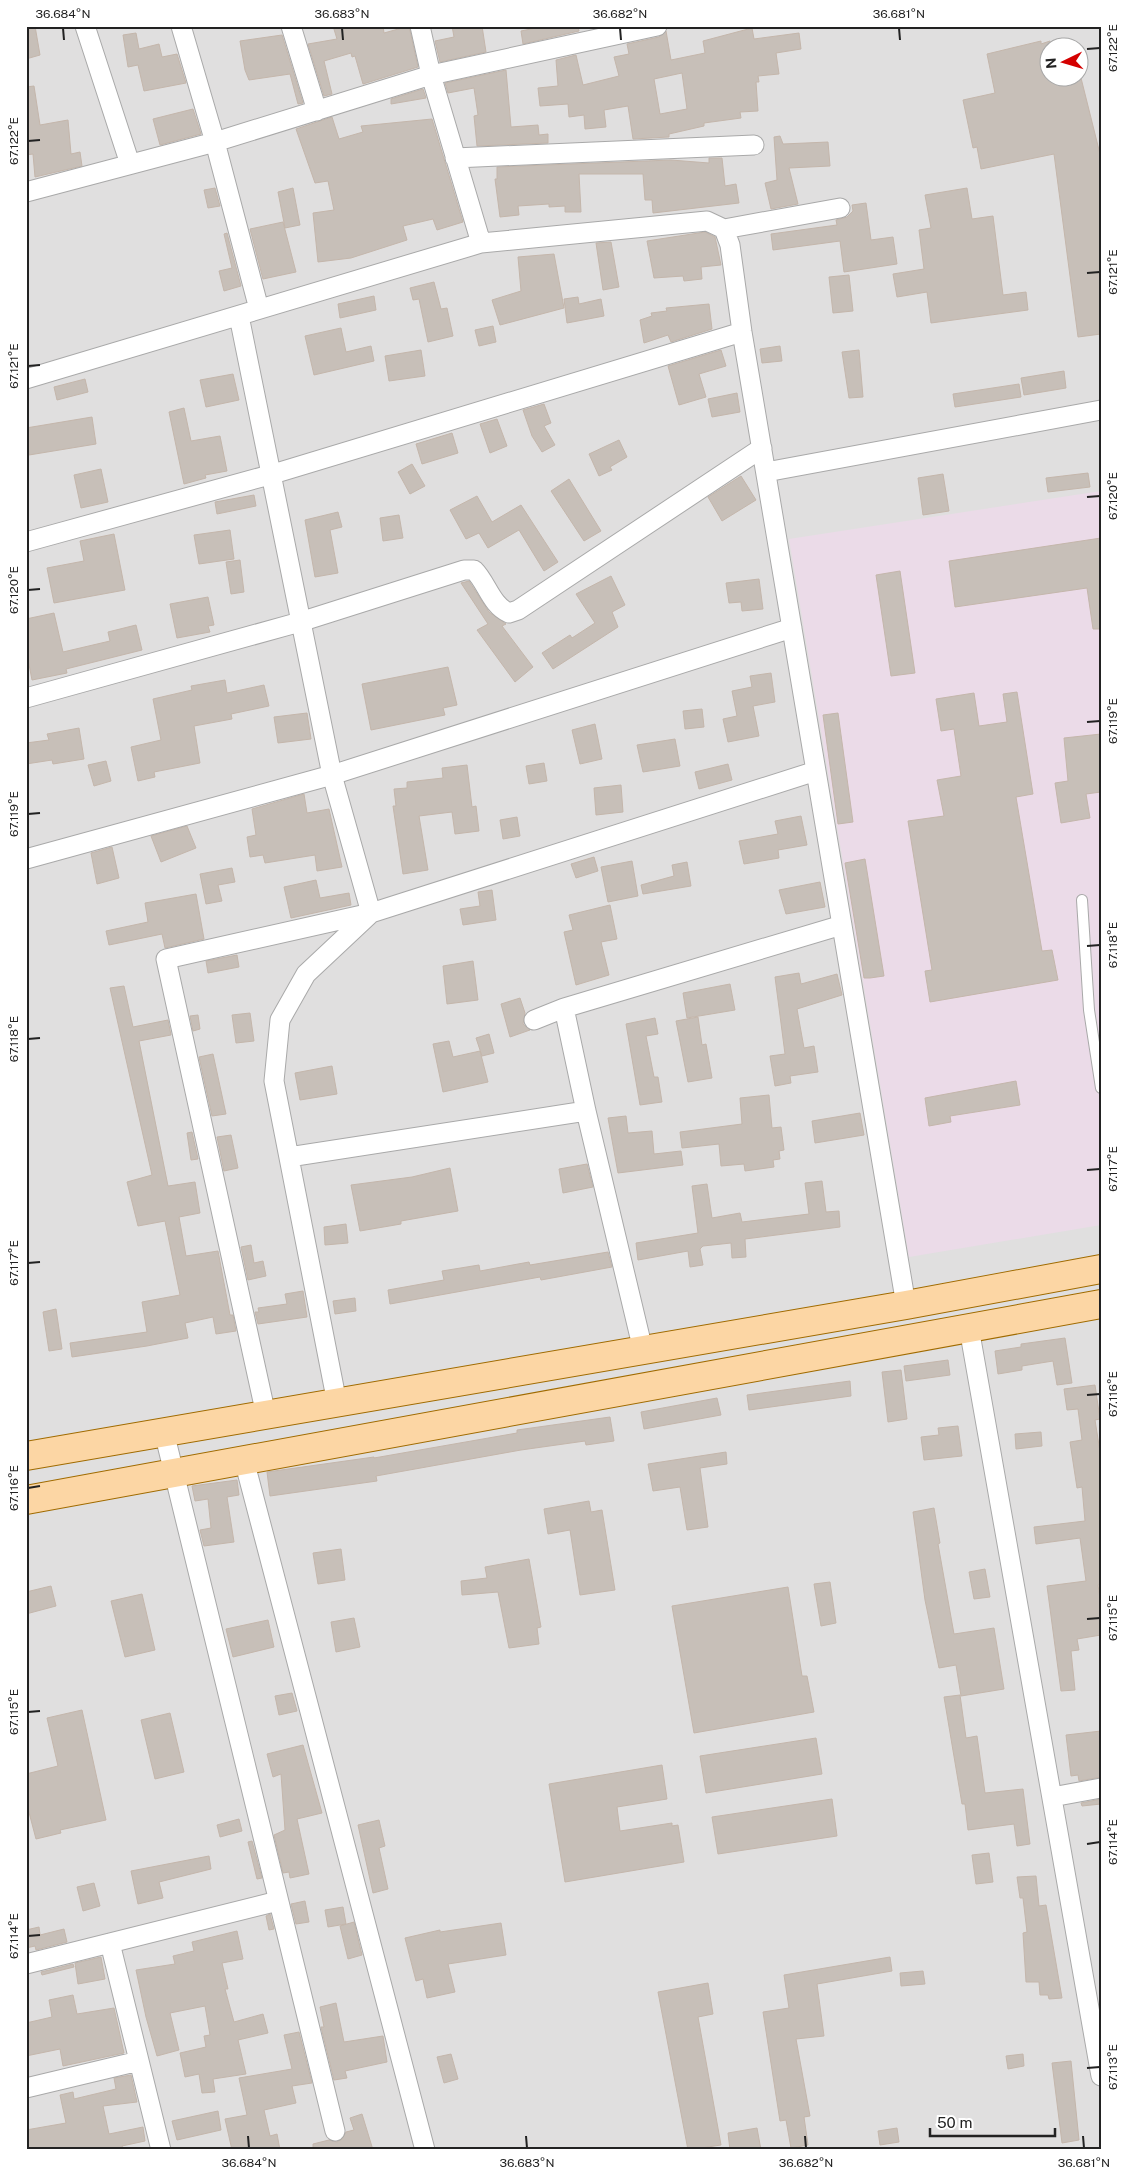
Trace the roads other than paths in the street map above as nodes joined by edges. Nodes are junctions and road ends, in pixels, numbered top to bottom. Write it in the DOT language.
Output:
graph roads {
  1 [pos="85,26"];
  2 [pos="181,26"];
  3 [pos="291,26"];
  4 [pos="420,26"];
  5 [pos="657,26"];
  6 [pos="431,75"];
  7 [pos="317,111"];
  8 [pos="215,142"];
  9 [pos="754,145"];
  10 [pos="455,158"];
  11 [pos="130,164"];
  12 [pos="26,192"];
  13 [pos="840,208"];
  14 [pos="724,229"];
  15 [pos="481,243"];
  16 [pos="259,309"];
  17 [pos="239,316"];
  18 [pos="742,332"];
  19 [pos="26,378"];
  20 [pos="1101,410"];
  21 [pos="762,448"];
  22 [pos="766,472"];
  23 [pos="273,474"];
  24 [pos="26,542"];
  25 [pos="300,622"];
  26 [pos="792,628"];
  27 [pos="26,698"];
  28 [pos="816,771"];
  29 [pos="332,774"];
  30 [pos="26,858"];
  31 [pos="1082,900"];
  32 [pos="371,913"];
  33 [pos="842,925"];
  34 [pos="564,1008"];
  35 [pos="534,1020"];
  36 [pos="1101,1088"];
  37 [pos="586,1111"];
  38 [pos="289,1157"];
  39 [pos="1101,1269"];
  40 [pos="1101,1304"];
  41 [pos="906,1305"];
  42 [pos="969,1328"];
  43 [pos="643,1350"];
  44 [pos="337,1403"];
  45 [pos="266,1416"];
  46 [pos="164,1432"];
  47 [pos="26,1456"];
  48 [pos="244,1460"];
  49 [pos="173,1473"];
  50 [pos="26,1500"];
  51 [pos="1101,1788"];
  52 [pos="1052,1797"];
  53 [pos="278,1901"];
  54 [pos="110,1943"];
  55 [pos="26,1964"];
  56 [pos="139,2061"];
  57 [pos="1101,2076"];
  58 [pos="26,2088"];
  59 [pos="335,2131"];
  60 [pos="161,2150"];
  61 [pos="425,2150"];
  1 -- 11 [label="street"];
  2 -- 8 [label="street"];
  3 -- 7 [label="street"];
  4 -- 6 [label="street"];
  5 -- 6 [label="street"];
  6 -- 7 [label="street"];
  6 -- 10 [label="street"];
  7 -- 8 [label="street"];
  8 -- 11 [label="street"];
  8 -- 16 [label="street"];
  9 -- 10 [label="street"];
  10 -- 15 [label="street"];
  11 -- 12 [label="street"];
  13 -- 14 [label="street"];
  14 -- 15 [label="street"];
  14 -- 18 [label="street"];
  15 -- 16 [label="street"];
  16 -- 17 [label="street"];
  17 -- 19 [label="street"];
  17 -- 23 [label="street"];
  18 -- 21 [label="street"];
  18 -- 23 [label="street"];
  20 -- 22 [label="street"];
  21 -- 22 [label="street"];
  21 -- 25 [label="street"];
  22 -- 26 [label="street"];
  23 -- 24 [label="street"];
  23 -- 25 [label="street"];
  25 -- 27 [label="street"];
  25 -- 29 [label="street"];
  26 -- 28 [label="street"];
  26 -- 29 [label="street"];
  28 -- 32 [label="street"];
  28 -- 33 [label="street"];
  29 -- 30 [label="street"];
  29 -- 32 [label="street"];
  31 -- 36 [label="lane"];
  32 -- 38 [label="street"];
  32 -- 45 [label="street"];
  33 -- 34 [label="street"];
  33 -- 41 [label="street"];
  34 -- 35 [label="street"];
  34 -- 37 [label="street"];
  37 -- 38 [label="street"];
  37 -- 43 [label="street"];
  38 -- 44 [label="street"];
  39 -- 41 [label="main road"];
  40 -- 42 [label="main road"];
  41 -- 43 [label="main road"];
  42 -- 48 [label="main road"];
  42 -- 52 [label="street"];
  43 -- 44 [label="main road"];
  44 -- 45 [label="main road"];
  45 -- 46 [label="main road"];
  46 -- 47 [label="main road"];
  46 -- 49 [label="street"];
  48 -- 49 [label="main road"];
  48 -- 61 [label="street"];
  49 -- 50 [label="main road"];
  49 -- 53 [label="street"];
  51 -- 52 [label="street"];
  52 -- 57 [label="street"];
  53 -- 54 [label="street"];
  53 -- 59 [label="street"];
  54 -- 55 [label="street"];
  54 -- 56 [label="street"];
  56 -- 58 [label="street"];
  56 -- 60 [label="street"];
}
